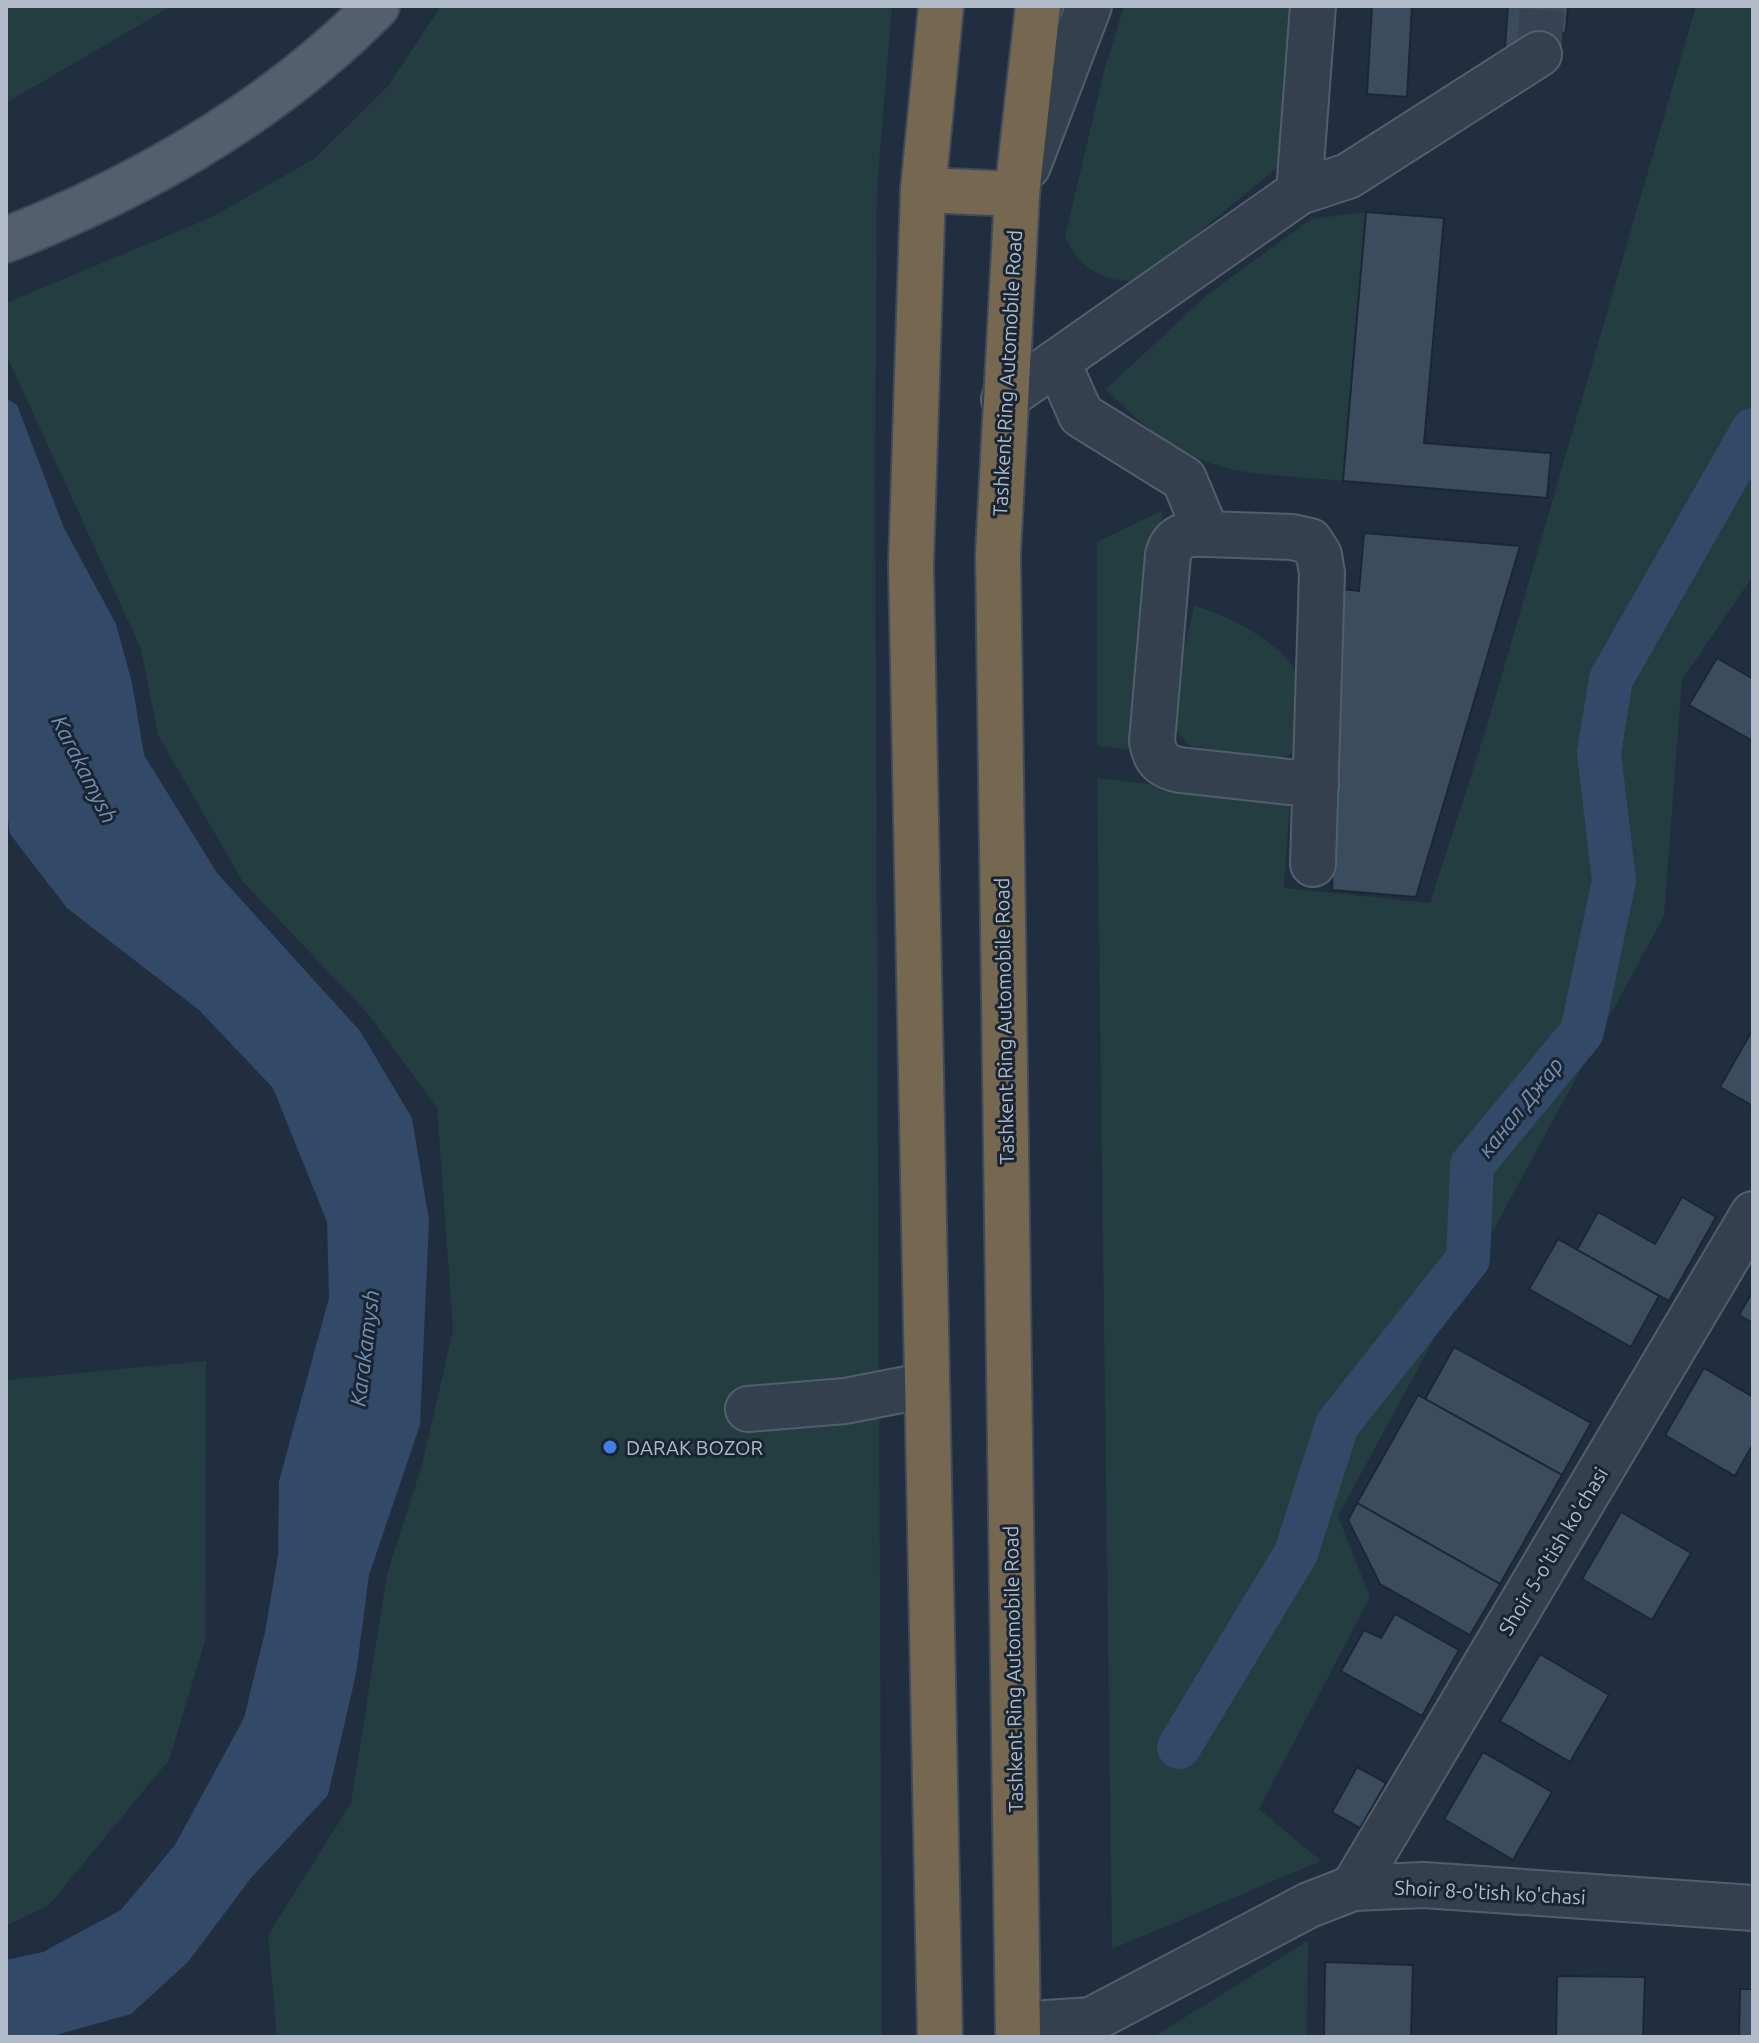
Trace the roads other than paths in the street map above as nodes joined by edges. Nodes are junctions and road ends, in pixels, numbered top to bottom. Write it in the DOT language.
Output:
graph roads {
  1 [pos="338,6"];
  2 [pos="377,6"];
  3 [pos="941,6"];
  4 [pos="1038,6"];
  5 [pos="1089,6"];
  6 [pos="1313,6"];
  7 [pos="1539,54"];
  8 [pos="923,190"];
  9 [pos="1299,192"];
  10 [pos="1017,194"];
  11 [pos="7,231"];
  12 [pos="1058,363"];
  13 [pos="1004,399"];
  14 [pos="1207,534"];
  15 [pos="1316,785"];
  16 [pos="1313,864"];
  17 [pos="1753,1214"];
  18 [pos="927,1385"];
  19 [pos="748,1409"];
  20 [pos="1353,1888"];
  21 [pos="1753,1908"];
  22 [pos="1018,2031"];
  23 [pos="940,2037"];
  1 -- 11 [label="main road"];
  2 -- 11 [label="main road"];
  3 -- 8 [label="highway"];
  4 -- 10 [label="highway, Tashkent Ring Automobile Road"];
  5 -- 10 [label="street"];
  6 -- 9 [label="street"];
  7 -- 9 [label="street"];
  8 -- 10 [label="highway"];
  8 -- 18 [label="highway"];
  9 -- 12 [label="street"];
  10 -- 13 [label="highway, Tashkent Ring Automobile Road"];
  12 -- 13 [label="street"];
  12 -- 14 [label="street"];
  13 -- 22 [label="highway, Tashkent Ring Automobile Road"];
  14 -- 15 [label="street"];
  14 -- 15 [label="street"];
  15 -- 16 [label="street"];
  17 -- 20 [label="street, Shoir 5-o'tish ko'chasi"];
  18 -- 19 [label="street"];
  18 -- 23 [label="highway"];
  20 -- 21 [label="street, Shoir 8-o'tish ko'chasi"];
  20 -- 22 [label="street, Shoir 8-o'tish ko'chasi"];
}
